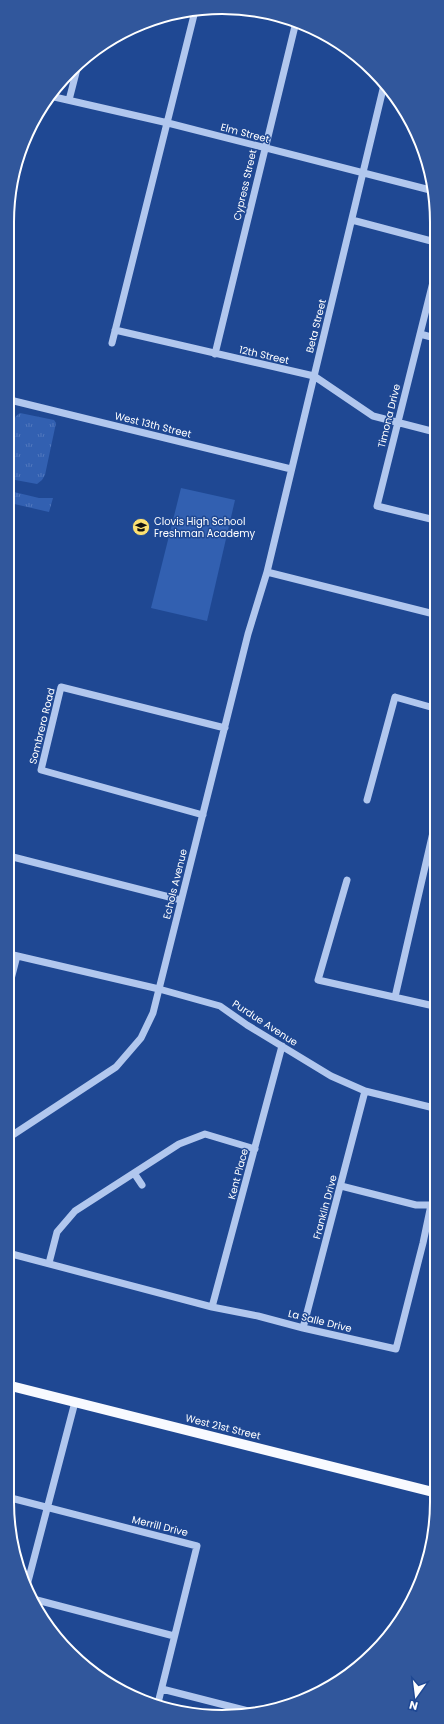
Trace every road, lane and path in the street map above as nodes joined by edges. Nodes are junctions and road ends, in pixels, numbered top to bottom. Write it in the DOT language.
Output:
graph roads {
  1 [pos="193,16"];
  2 [pos="295,27"];
  3 [pos="76,74"];
  4 [pos="383,90"];
  5 [pos="55,97"];
  6 [pos="69,100"];
  7 [pos="168,123"];
  8 [pos="264,149"];
  9 [pos="364,173"];
  10 [pos="427,189"];
  11 [pos="352,220"];
  12 [pos="430,241"];
  13 [pos="430,294"];
  14 [pos="116,330"];
  15 [pos="420,334"];
  16 [pos="430,337"];
  17 [pos="112,343"];
  18 [pos="216,354"];
  19 [pos="314,376"];
  20 [pos="14,401"];
  21 [pos="397,423"];
  22 [pos="430,431"];
  23 [pos="290,469"];
  24 [pos="430,519"];
  25 [pos="267,572"];
  26 [pos="430,613"];
  27 [pos="430,707"];
  28 [pos="225,728"];
  29 [pos="367,800"];
  30 [pos="202,815"];
  31 [pos="430,846"];
  32 [pos="14,857"];
  33 [pos="347,880"];
  34 [pos="181,900"];
  35 [pos="14,955"];
  36 [pos="17,956"];
  37 [pos="14,968"];
  38 [pos="159,989"];
  39 [pos="395,997"];
  40 [pos="430,1005"];
  41 [pos="282,1046"];
  42 [pos="365,1091"];
  43 [pos="430,1107"];
  44 [pos="14,1134"];
  45 [pos="255,1149"];
  46 [pos="134,1173"];
  47 [pos="142,1185"];
  48 [pos="341,1186"];
  49 [pos="430,1205"];
  50 [pos="430,1210"];
  51 [pos="14,1254"];
  52 [pos="49,1263"];
  53 [pos="212,1307"];
  54 [pos="303,1328"];
  55 [pos="14,1387"];
  56 [pos="75,1402"];
  57 [pos="430,1491"];
  58 [pos="14,1499"];
  59 [pos="48,1507"];
  60 [pos="29,1579"];
  61 [pos="39,1601"];
  62 [pos="174,1636"];
  63 [pos="162,1689"];
  64 [pos="159,1700"];
  65 [pos="241,1709"];
  1 -- 7 [label="street"];
  2 -- 8 [label="street, Cypress Street"];
  3 -- 6 [label="street"];
  4 -- 9 [label="street, Beta Street"];
  5 -- 6 [label="street, Elm Street"];
  6 -- 7 [label="street, Elm Street"];
  7 -- 8 [label="street, Elm Street"];
  7 -- 14 [label="street"];
  8 -- 9 [label="street, Elm Street"];
  8 -- 18 [label="street, Cypress Street"];
  9 -- 10 [label="street, Elm Street"];
  9 -- 11 [label="street, Beta Street"];
  11 -- 12 [label="street"];
  11 -- 19 [label="street, Beta Street"];
  13 -- 15 [label="street, Timona Drive"];
  14 -- 17 [label="street"];
  14 -- 18 [label="street, 12th Street"];
  15 -- 16 [label="street"];
  15 -- 21 [label="street, Timona Drive"];
  18 -- 19 [label="street, 12th Street"];
  19 -- 21 [label="street, 12th Street"];
  19 -- 23 [label="street, Beta Street"];
  20 -- 23 [label="street, West 13th Street"];
  21 -- 22 [label="street, 12th Street"];
  21 -- 24 [label="street, Timona Drive"];
  23 -- 25 [label="street, Beta Street"];
  25 -- 26 [label="street"];
  25 -- 28 [label="street, Echols Avenue"];
  27 -- 29 [label="street"];
  28 -- 30 [label="street, Echols Avenue"];
  28 -- 30 [label="street, Sombrero Road"];
  30 -- 34 [label="street, Echols Avenue"];
  31 -- 39 [label="street"];
  32 -- 34 [label="street"];
  33 -- 39 [label="street"];
  34 -- 38 [label="street, Echols Avenue"];
  35 -- 36 [label="street, Purdue Avenue"];
  36 -- 37 [label="street"];
  36 -- 38 [label="street, Purdue Avenue"];
  38 -- 41 [label="street, Purdue Avenue"];
  38 -- 44 [label="street, Echols Avenue"];
  39 -- 40 [label="street"];
  41 -- 42 [label="street, Purdue Avenue"];
  41 -- 45 [label="street, Kent Place"];
  42 -- 43 [label="street, Purdue Avenue"];
  42 -- 48 [label="street, Franklin Drive"];
  45 -- 46 [label="street"];
  45 -- 53 [label="street, Kent Place"];
  46 -- 47 [label="street"];
  46 -- 52 [label="street"];
  48 -- 49 [label="street, La Salle Drive"];
  48 -- 54 [label="street, Franklin Drive"];
  50 -- 54 [label="street, La Salle Drive"];
  51 -- 52 [label="street, La Salle Drive"];
  52 -- 53 [label="street, La Salle Drive"];
  53 -- 54 [label="street, La Salle Drive"];
  55 -- 56 [label="main road, West 21st Street"];
  56 -- 57 [label="main road, West 21st Street"];
  56 -- 59 [label="street"];
  58 -- 59 [label="street, Merrill Drive"];
  59 -- 60 [label="street"];
  59 -- 62 [label="street, Merrill Drive"];
  61 -- 62 [label="street"];
  62 -- 63 [label="street, Merrill Drive"];
  63 -- 64 [label="street, Merrill Drive"];
  63 -- 65 [label="street"];
}
